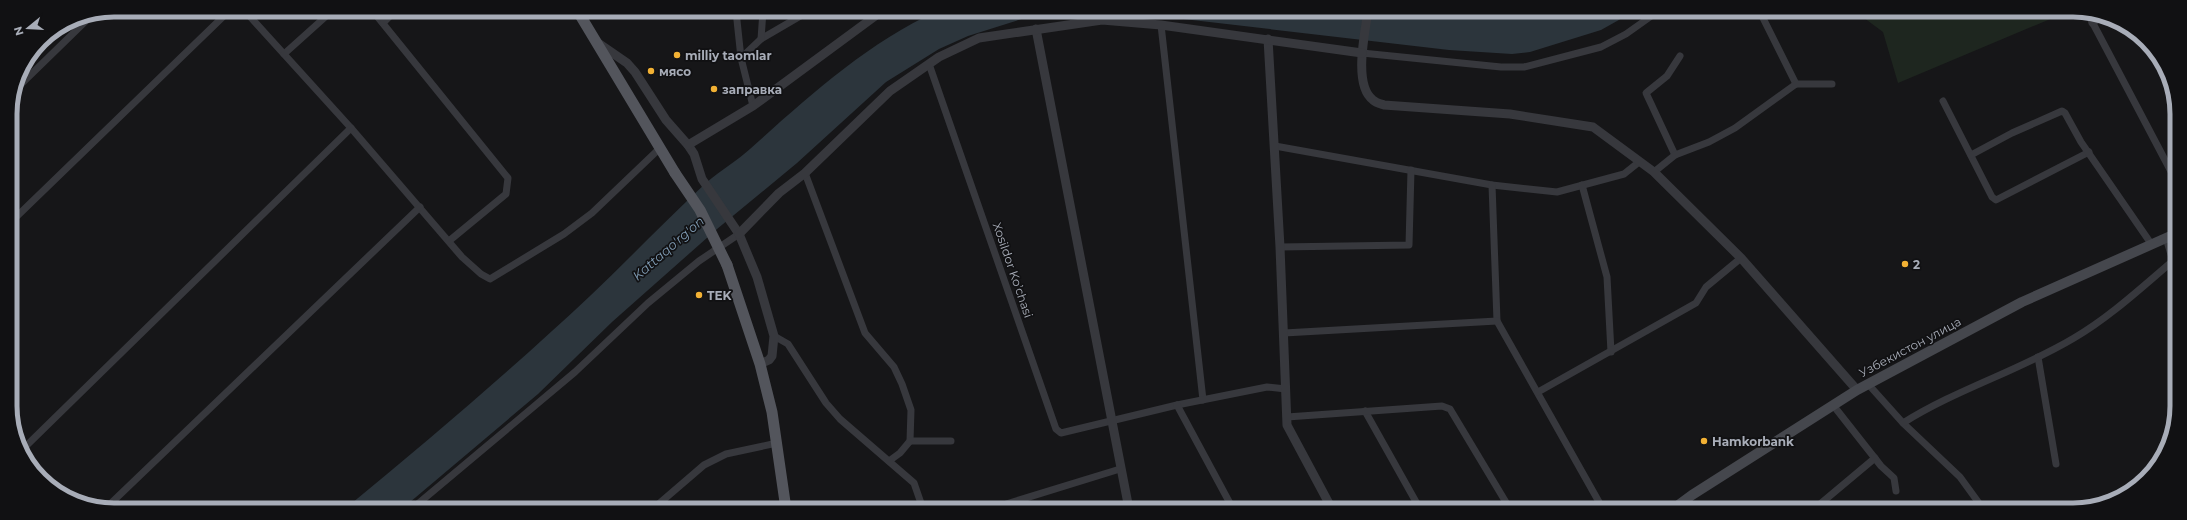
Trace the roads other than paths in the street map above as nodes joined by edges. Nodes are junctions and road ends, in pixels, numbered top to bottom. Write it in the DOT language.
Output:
graph roads {
  1 [pos="223,17"];
  2 [pos="250,17"];
  3 [pos="325,17"];
  4 [pos="378,17"];
  5 [pos="389,17"];
  6 [pos="580,17"];
  7 [pos="737,17"];
  8 [pos="763,17"];
  9 [pos="799,17"];
  10 [pos="874,17"];
  11 [pos="1367,17"];
  12 [pos="1650,17"];
  13 [pos="1762,17"];
  14 [pos="2090,19"];
  15 [pos="2097,20"];
  16 [pos="86,21"];
  17 [pos="383,23"];
  18 [pos="2092,23"];
  19 [pos="1161,25"];
  20 [pos="1036,29"];
  21 [pos="762,39"];
  22 [pos="1268,39"];
  23 [pos="594,40"];
  24 [pos="1363,49"];
  25 [pos="284,54"];
  26 [pos="1680,56"];
  27 [pos="741,58"];
  28 [pos="929,64"];
  29 [pos="22,83"];
  30 [pos="1796,84"];
  31 [pos="1832,84"];
  32 [pos="1943,101"];
  33 [pos="753,106"];
  34 [pos="351,128"];
  35 [pos="688,145"];
  36 [pos="1275,146"];
  37 [pos="660,149"];
  38 [pos="2089,152"];
  39 [pos="1676,155"];
  40 [pos="1971,155"];
  41 [pos="1639,162"];
  42 [pos="1411,170"];
  43 [pos="2170,170"];
  44 [pos="1654,172"];
  45 [pos="805,173"];
  46 [pos="1492,185"];
  47 [pos="1582,185"];
  48 [pos="420,207"];
  49 [pos="17,216"];
  50 [pos="737,230"];
  51 [pos="2170,236"];
  52 [pos="449,241"];
  53 [pos="2152,245"];
  54 [pos="1280,247"];
  55 [pos="1741,258"];
  56 [pos="2170,265"];
  57 [pos="1497,321"];
  58 [pos="1284,333"];
  59 [pos="774,336"];
  60 [pos="1611,352"];
  61 [pos="2038,357"];
  62 [pos="760,364"];
  63 [pos="1868,384"];
  64 [pos="1286,389"];
  65 [pos="1856,390"];
  66 [pos="1538,392"];
  67 [pos="1203,400"];
  68 [pos="1177,405"];
  69 [pos="1833,405"];
  70 [pos="1365,412"];
  71 [pos="1287,417"];
  72 [pos="1111,423"];
  73 [pos="1903,423"];
  74 [pos="910,441"];
  75 [pos="951,441"];
  76 [pos="777,442"];
  77 [pos="26,446"];
  78 [pos="1875,458"];
  79 [pos="889,461"];
  80 [pos="2056,464"];
  81 [pos="1120,469"];
  82 [pos="1896,491"];
  83 [pos="1686,499"];
  84 [pos="111,503"];
  85 [pos="419,503"];
  86 [pos="660,503"];
  87 [pos="785,503"];
  88 [pos="921,503"];
  89 [pos="1010,503"];
  90 [pos="1128,503"];
  91 [pos="1230,503"];
  92 [pos="1329,503"];
  93 [pos="1417,503"];
  94 [pos="1506,503"];
  95 [pos="1599,503"];
  96 [pos="1681,503"];
  97 [pos="1688,503"];
  98 [pos="1821,503"];
  99 [pos="1979,503"];
  1 -- 49 [label="street"];
  2 -- 25 [label="street"];
  3 -- 25 [label="street"];
  4 -- 17 [label="street"];
  5 -- 17 [label="street"];
  6 -- 23 [label="main road"];
  7 -- 27 [label="street"];
  8 -- 21 [label="street"];
  9 -- 21 [label="street"];
  10 -- 33 [label="street"];
  11 -- 24 [label="street"];
  12 -- 24 [label="street"];
  13 -- 30 [label="street"];
  14 -- 18 [label="street"];
  15 -- 18 [label="street"];
  16 -- 29 [label="street"];
  17 -- 52 [label="street"];
  18 -- 43 [label="street"];
  19 -- 20 [label="street"];
  19 -- 22 [label="street"];
  19 -- 67 [label="street"];
  20 -- 28 [label="street"];
  20 -- 72 [label="street"];
  21 -- 27 [label="street"];
  22 -- 24 [label="street"];
  22 -- 36 [label="street"];
  23 -- 35 [label="street"];
  23 -- 37 [label="main road"];
  24 -- 41 [label="street"];
  25 -- 34 [label="street"];
  26 -- 39 [label="street"];
  27 -- 33 [label="street"];
  28 -- 45 [label="street"];
  28 -- 72 [label="street, Xosildor Ko’chasi"];
  30 -- 31 [label="street"];
  30 -- 39 [label="street"];
  32 -- 40 [label="street"];
  33 -- 35 [label="street"];
  34 -- 48 [label="street"];
  34 -- 77 [label="street"];
  35 -- 50 [label="street"];
  36 -- 42 [label="street"];
  36 -- 54 [label="street"];
  37 -- 52 [label="street"];
  37 -- 62 [label="main road, bridge"];
  38 -- 40 [label="street"];
  38 -- 40 [label="street"];
  38 -- 53 [label="street"];
  39 -- 44 [label="street"];
  41 -- 44 [label="street"];
  41 -- 47 [label="street"];
  42 -- 46 [label="street"];
  42 -- 54 [label="street"];
  44 -- 55 [label="street"];
  45 -- 50 [label="street"];
  45 -- 74 [label="street"];
  46 -- 47 [label="street"];
  46 -- 57 [label="street"];
  47 -- 60 [label="street"];
  48 -- 52 [label="street"];
  48 -- 84 [label="street"];
  50 -- 59 [label="street"];
  50 -- 85 [label="street"];
  51 -- 53 [label="main road, Узбекистон улица"];
  53 -- 63 [label="main road, Узбекистон улица"];
  54 -- 58 [label="street"];
  55 -- 60 [label="street"];
  55 -- 65 [label="street"];
  56 -- 61 [label="street"];
  57 -- 58 [label="street"];
  57 -- 66 [label="street"];
  58 -- 64 [label="street"];
  59 -- 62 [label="street"];
  59 -- 79 [label="street"];
  60 -- 66 [label="street"];
  61 -- 73 [label="street"];
  61 -- 80 [label="street"];
  62 -- 76 [label="main road"];
  63 -- 65 [label="main road, Узбекистон улица"];
  63 -- 73 [label="street"];
  64 -- 67 [label="street, Xosildor Ko’chasi"];
  64 -- 71 [label="street"];
  65 -- 69 [label="main road, Узбекистон улица"];
  66 -- 95 [label="street"];
  67 -- 68 [label="street, Xosildor Ko’chasi"];
  68 -- 72 [label="street, Xosildor Ko’chasi"];
  68 -- 91 [label="street"];
  69 -- 78 [label="street"];
  69 -- 83 [label="main road, Узбекистон улица"];
  70 -- 71 [label="street"];
  70 -- 93 [label="street"];
  70 -- 94 [label="street"];
  71 -- 92 [label="street"];
  72 -- 81 [label="street"];
  73 -- 99 [label="street"];
  74 -- 75 [label="street"];
  74 -- 79 [label="street"];
  76 -- 86 [label="street"];
  76 -- 87 [label="main road"];
  78 -- 82 [label="street"];
  78 -- 98 [label="street"];
  79 -- 88 [label="street"];
  81 -- 89 [label="street"];
  81 -- 90 [label="street"];
  83 -- 96 [label="main road, Узбекистон улица"];
  83 -- 97 [label="street"];
}
